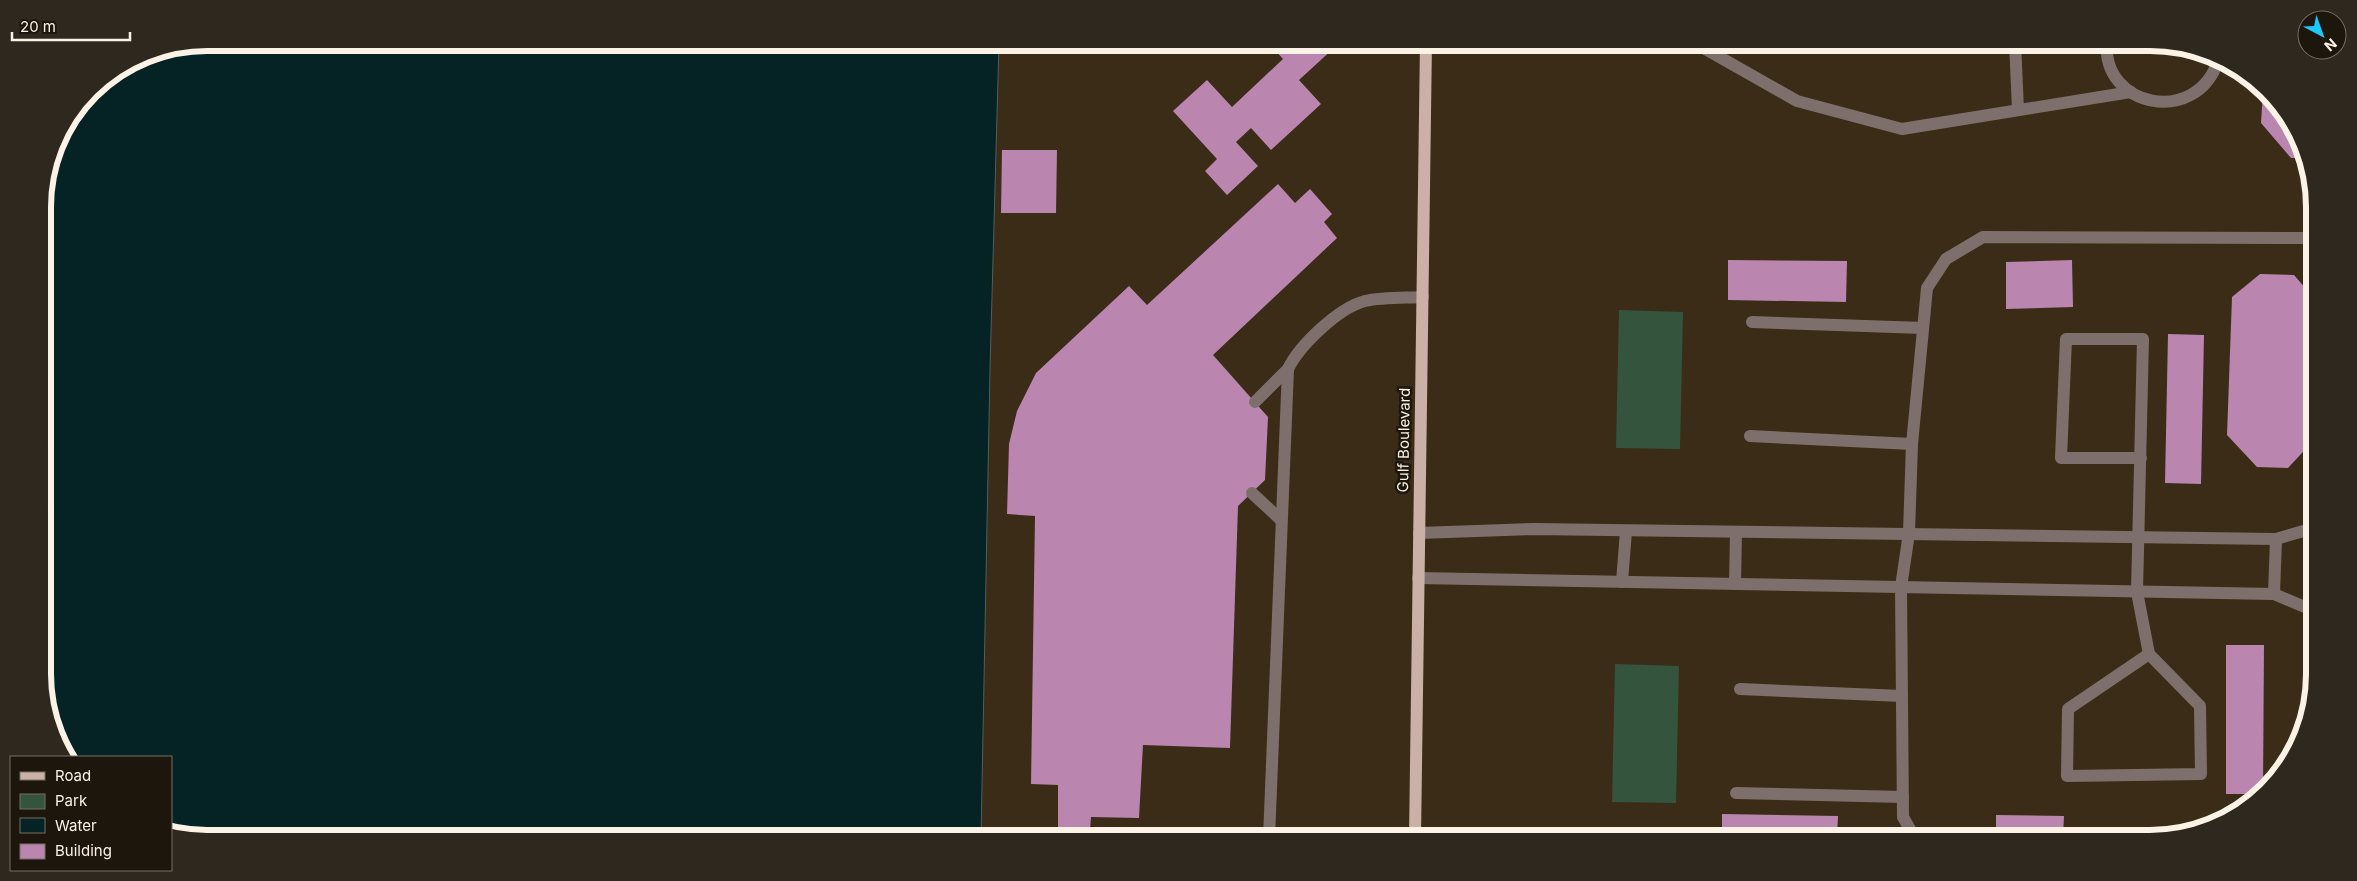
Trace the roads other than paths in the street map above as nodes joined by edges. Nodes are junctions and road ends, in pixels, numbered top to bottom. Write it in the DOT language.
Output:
graph roads {
  1 [pos="1426,51"];
  2 [pos="1709,51"];
  3 [pos="2015,51"];
  4 [pos="2108,51"];
  5 [pos="2216,66"];
  6 [pos="2131,92"];
  7 [pos="2018,110"];
  8 [pos="2306,238"];
  9 [pos="1423,297"];
  10 [pos="1752,322"];
  11 [pos="1923,328"];
  12 [pos="1288,370"];
  13 [pos="1255,402"];
  14 [pos="1750,436"];
  15 [pos="1912,444"];
  16 [pos="2141,458"];
  17 [pos="1252,493"];
  18 [pos="1282,520"];
  19 [pos="2306,530"];
  20 [pos="1626,531"];
  21 [pos="1736,532"];
  22 [pos="1419,533"];
  23 [pos="1909,534"];
  24 [pos="2139,538"];
  25 [pos="2276,539"];
  26 [pos="1418,578"];
  27 [pos="1622,582"];
  28 [pos="1735,584"];
  29 [pos="1902,587"];
  30 [pos="2137,592"];
  31 [pos="2274,594"];
  32 [pos="2306,608"];
  33 [pos="2149,654"];
  34 [pos="1740,689"];
  35 [pos="1902,696"];
  36 [pos="1736,793"];
  37 [pos="1903,797"];
  38 [pos="1269,829"];
  39 [pos="1415,829"];
  40 [pos="1910,829"];
  1 -- 9 [label="main road, Gulf Boulevard"];
  2 -- 7 [label="lane"];
  3 -- 7 [label="lane"];
  4 -- 6 [label="lane"];
  5 -- 6 [label="lane"];
  6 -- 7 [label="lane"];
  8 -- 11 [label="lane"];
  9 -- 12 [label="lane"];
  9 -- 22 [label="main road, Gulf Boulevard"];
  10 -- 11 [label="lane"];
  11 -- 15 [label="lane"];
  12 -- 13 [label="lane"];
  12 -- 18 [label="lane"];
  14 -- 15 [label="lane"];
  15 -- 23 [label="lane"];
  16 -- 16 [label="lane"];
  16 -- 24 [label="lane"];
  17 -- 18 [label="lane"];
  18 -- 38 [label="lane"];
  19 -- 25 [label="lane"];
  20 -- 21 [label="lane"];
  20 -- 22 [label="lane"];
  20 -- 27 [label="lane"];
  21 -- 23 [label="lane"];
  21 -- 28 [label="lane"];
  22 -- 26 [label="main road, Gulf Boulevard"];
  23 -- 24 [label="lane"];
  23 -- 29 [label="lane"];
  24 -- 25 [label="lane"];
  24 -- 30 [label="lane"];
  25 -- 31 [label="lane"];
  26 -- 27 [label="lane"];
  26 -- 39 [label="main road, Gulf Boulevard"];
  27 -- 28 [label="lane"];
  28 -- 29 [label="lane"];
  29 -- 30 [label="lane"];
  29 -- 35 [label="lane"];
  30 -- 31 [label="lane"];
  30 -- 33 [label="lane"];
  31 -- 32 [label="lane"];
  33 -- 33 [label="lane"];
  34 -- 35 [label="lane"];
  35 -- 37 [label="lane"];
  36 -- 37 [label="lane"];
  37 -- 40 [label="lane"];
}
